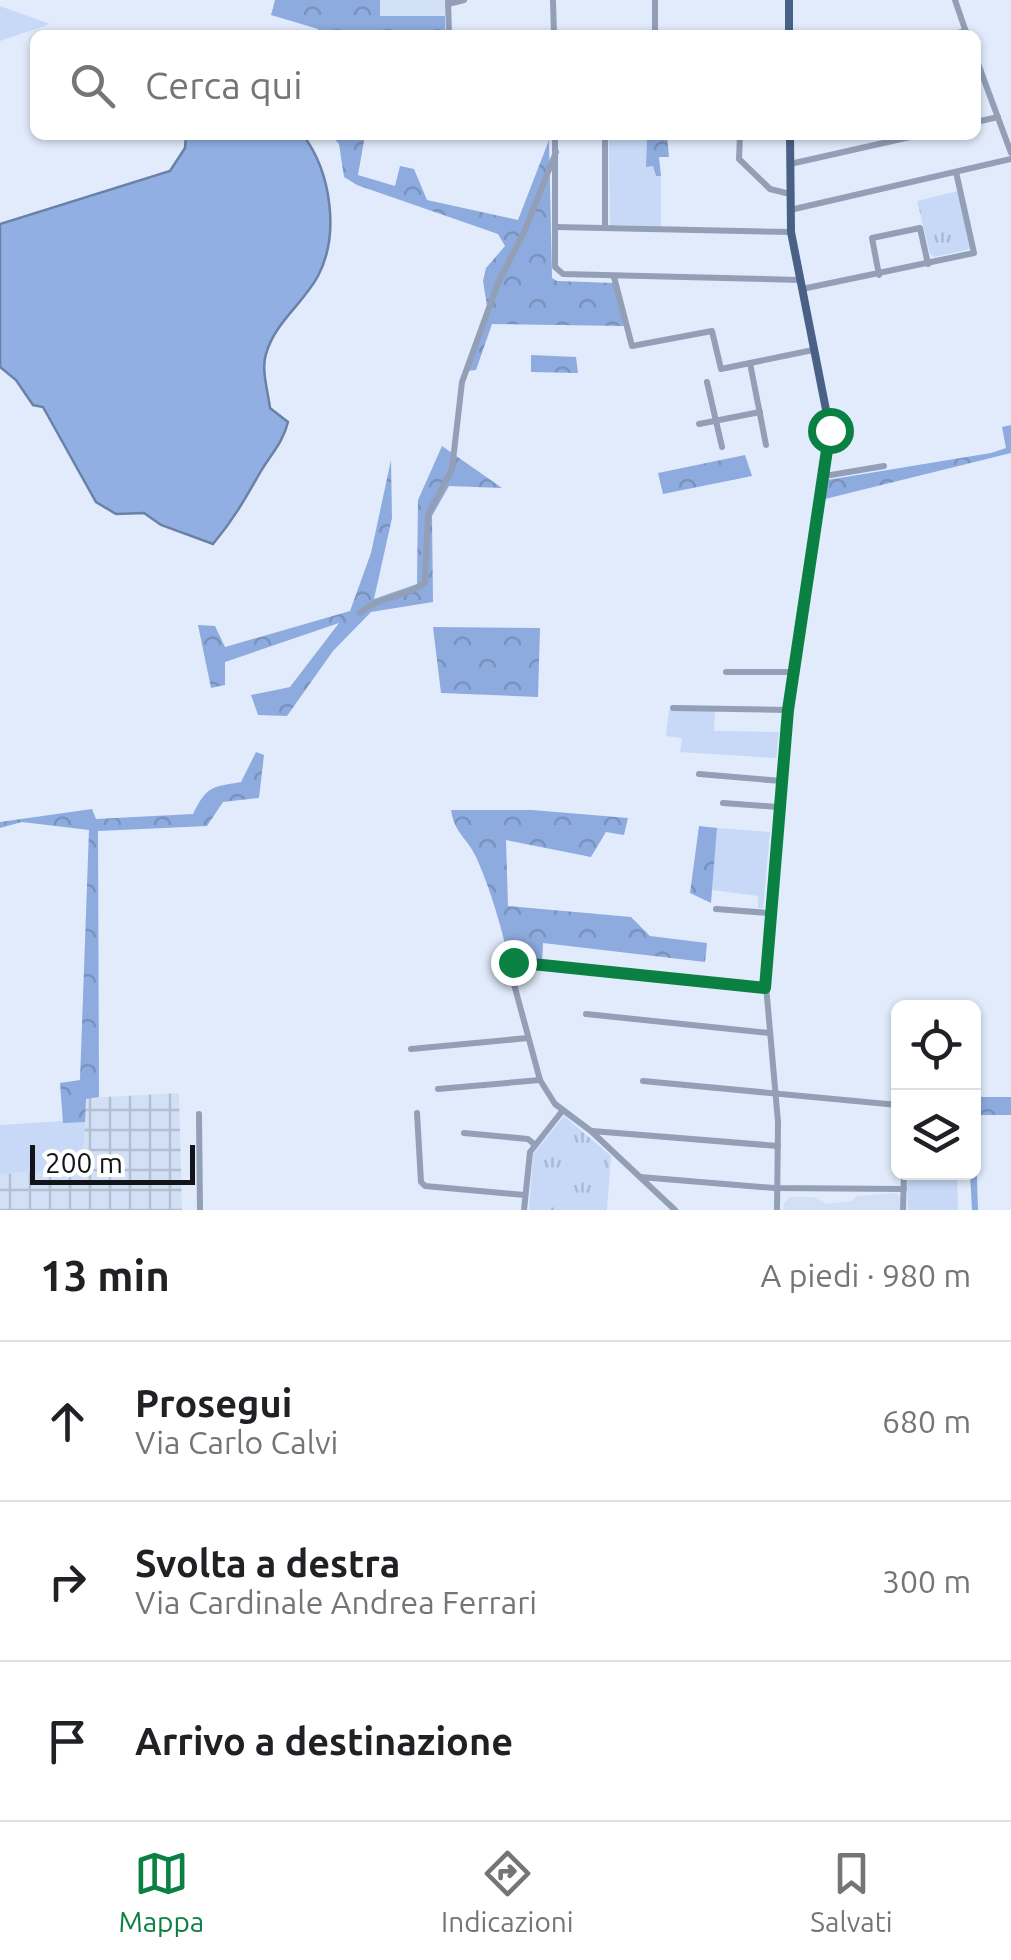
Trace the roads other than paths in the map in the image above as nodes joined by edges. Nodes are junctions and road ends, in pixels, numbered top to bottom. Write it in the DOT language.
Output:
graph roads {
  1 [pos="464,0"];
  2 [pos="553,0"];
  3 [pos="656,0"];
  4 [pos="790,0"];
  5 [pos="954,0"];
  6 [pos="448,2"];
  7 [pos="449,30"];
  8 [pos="554,30"];
  9 [pos="655,30"];
  10 [pos="790,30"];
  11 [pos="965,30"];
  12 [pos="981,80"];
  13 [pos="998,118"];
  14 [pos="981,121"];
  15 [pos="555,140"];
  16 [pos="605,140"];
  17 [pos="740,140"];
  18 [pos="790,140"];
  19 [pos="897,140"];
  20 [pos="556,152"];
  21 [pos="1011,156"];
  22 [pos="790,164"];
  23 [pos="956,172"];
  24 [pos="790,194"];
  25 [pos="790,210"];
  26 [pos="556,227"];
  27 [pos="605,228"];
  28 [pos="791,232"];
  29 [pos="928,264"];
  30 [pos="879,275"];
  31 [pos="614,277"];
  32 [pos="801,285"];
  33 [pos="813,350"];
  34 [pos="750,363"];
  35 [pos="708,382"];
  36 [pos="760,412"];
  37 [pos="716,421"];
  38 [pos="699,424"];
  39 [pos="830,430"];
  40 [pos="766,445"];
  41 [pos="722,446"];
  42 [pos="884,466"];
  43 [pos="824,476"];
  44 [pos="360,613"];
  45 [pos="726,672"];
  46 [pos="794,672"];
  47 [pos="672,708"];
  48 [pos="788,710"];
  49 [pos="699,774"];
  50 [pos="781,781"];
  51 [pos="722,803"];
  52 [pos="778,807"];
  53 [pos="716,909"];
  54 [pos="769,913"];
  55 [pos="765,988"];
  56 [pos="586,1014"];
  57 [pos="769,1034"];
  58 [pos="528,1038"];
  59 [pos="411,1049"];
  60 [pos="540,1080"];
  61 [pos="643,1081"];
  62 [pos="438,1089"];
  63 [pos="775,1094"];
  64 [pos="891,1104"];
  65 [pos="563,1110"];
  66 [pos="417,1112"];
  67 [pos="198,1114"];
  68 [pos="591,1131"];
  69 [pos="464,1134"];
  70 [pos="534,1144"];
  71 [pos="778,1146"];
  72 [pos="640,1177"];
  73 [pos="904,1180"];
  74 [pos="778,1188"];
  75 [pos="904,1189"];
  76 [pos="525,1195"];
  77 [pos="200,1210"];
  78 [pos="524,1210"];
  79 [pos="675,1210"];
  80 [pos="777,1210"];
  81 [pos="903,1210"];
  1 -- 6 [label="street"];
  2 -- 8 [label="street"];
  3 -- 9 [label="street"];
  4 -- 10 [label="main road"];
  5 -- 11 [label="street"];
  6 -- 7 [label="street"];
  12 -- 13 [label="street"];
  13 -- 14 [label="street"];
  13 -- 21 [label="street"];
  15 -- 20 [label="street"];
  16 -- 27 [label="street"];
  17 -- 24 [label="street"];
  18 -- 22 [label="main road"];
  19 -- 22 [label="street"];
  20 -- 26 [label="street"];
  20 -- 44 [label="street"];
  21 -- 23 [label="street"];
  22 -- 24 [label="main road"];
  23 -- 25 [label="street"];
  23 -- 29 [label="street"];
  24 -- 25 [label="main road"];
  25 -- 28 [label="main road"];
  26 -- 27 [label="street"];
  26 -- 31 [label="street"];
  27 -- 28 [label="street"];
  28 -- 32 [label="main road"];
  29 -- 30 [label="street"];
  29 -- 30 [label="street"];
  30 -- 32 [label="street"];
  31 -- 32 [label="street"];
  31 -- 34 [label="street"];
  32 -- 33 [label="main road"];
  33 -- 34 [label="street"];
  33 -- 39 [label="main road"];
  34 -- 36 [label="street"];
  35 -- 37 [label="street"];
  36 -- 37 [label="street"];
  36 -- 40 [label="street"];
  37 -- 38 [label="street"];
  37 -- 41 [label="street"];
  39 -- 43 [label="street"];
  42 -- 43 [label="street"];
  43 -- 46 [label="street"];
  45 -- 46 [label="street"];
  46 -- 48 [label="street"];
  47 -- 48 [label="street"];
  48 -- 50 [label="street"];
  49 -- 50 [label="street"];
  50 -- 52 [label="street"];
  51 -- 52 [label="street"];
  52 -- 54 [label="street"];
  53 -- 54 [label="street"];
  54 -- 55 [label="street"];
  55 -- 57 [label="street"];
  55 -- 58 [label="street"];
  56 -- 57 [label="street"];
  57 -- 63 [label="street"];
  58 -- 59 [label="street"];
  58 -- 60 [label="street"];
  60 -- 62 [label="street"];
  60 -- 65 [label="street"];
  61 -- 63 [label="street"];
  63 -- 64 [label="street"];
  63 -- 71 [label="street"];
  65 -- 68 [label="street"];
  65 -- 70 [label="street"];
  66 -- 76 [label="street"];
  67 -- 77 [label="street"];
  68 -- 71 [label="street"];
  68 -- 72 [label="street"];
  69 -- 70 [label="street"];
  70 -- 76 [label="street"];
  71 -- 74 [label="street"];
  72 -- 74 [label="street"];
  72 -- 79 [label="street"];
  73 -- 75 [label="street"];
  74 -- 75 [label="street"];
  74 -- 80 [label="street"];
  75 -- 81 [label="street"];
  76 -- 78 [label="street"];
}
